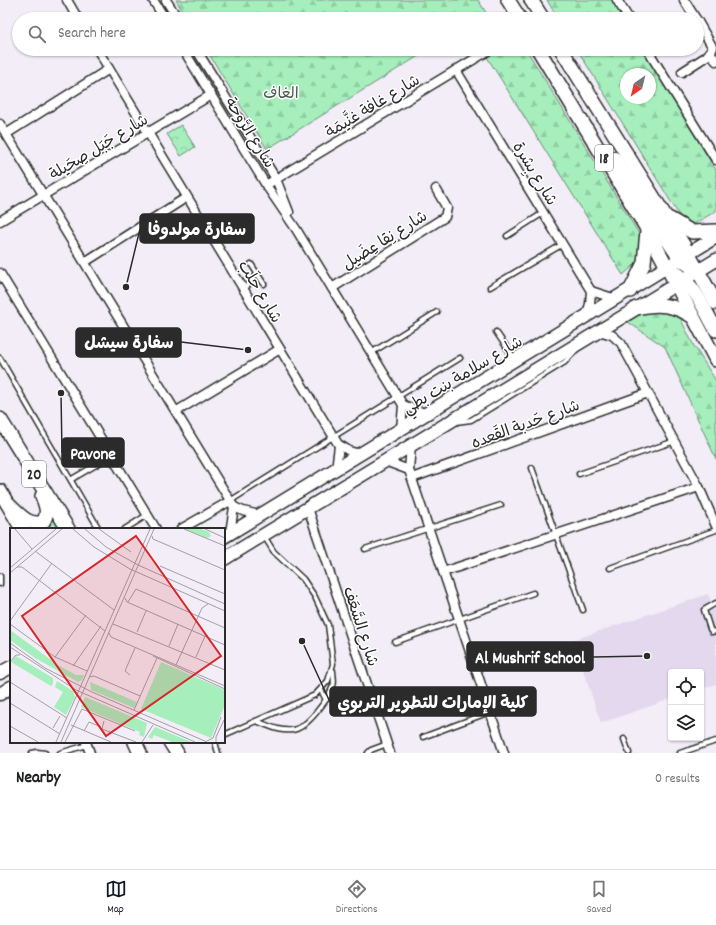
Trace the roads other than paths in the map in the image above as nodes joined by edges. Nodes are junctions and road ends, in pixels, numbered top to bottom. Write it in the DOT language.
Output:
graph roads {
  1 [pos="67,0"];
  2 [pos="153,0"];
  3 [pos="166,0"];
  4 [pos="508,0"];
  5 [pos="531,0"];
  6 [pos="617,0"];
  7 [pos="684,0"];
  8 [pos="74,12"];
  9 [pos="161,12"];
  10 [pos="174,12"];
  11 [pos="516,12"];
  12 [pos="539,12"];
  13 [pos="624,12"];
  14 [pos="692,12"];
  15 [pos="704,32"];
  16 [pos="713,48"];
  17 [pos="101,56"];
  18 [pos="187,56"];
  19 [pos="200,56"];
  20 [pos="479,56"];
  21 [pos="542,56"];
  22 [pos="565,56"];
  23 [pos="651,56"];
  24 [pos="716,61"];
  25 [pos="109,69"];
  26 [pos="456,70"];
  27 [pos="682,72"];
  28 [pos="211,95"];
  29 [pos="576,112"];
  30 [pos="0,124"];
  31 [pos="148,133"];
  32 [pos="6,134"];
  33 [pos="716,160"];
  34 [pos="276,179"];
  35 [pos="266,185"];
  36 [pos="436,189"];
  37 [pos="44,195"];
  38 [pos="187,197"];
  39 [pos="544,213"];
  40 [pos="665,216"];
  41 [pos="0,221"];
  42 [pos="296,229"];
  43 [pos="647,230"];
  44 [pos="716,231"];
  45 [pos="507,236"];
  46 [pos="716,237"];
  47 [pos="563,244"];
  48 [pos="684,257"];
  49 [pos="716,260"];
  50 [pos="85,262"];
  51 [pos="251,264"];
  52 [pos="667,268"];
  53 [pos="698,271"];
  54 [pos="257,274"];
  55 [pos="1,277"];
  56 [pos="680,281"];
  57 [pos="264,284"];
  58 [pos="490,287"];
  59 [pos="332,288"];
  60 [pos="244,290"];
  61 [pos="591,291"];
  62 [pos="630,291"];
  63 [pos="616,299"];
  64 [pos="716,303"];
  65 [pos="636,308"];
  66 [pos="437,312"];
  67 [pos="586,317"];
  68 [pos="693,318"];
  69 [pos="716,330"];
  70 [pos="599,331"];
  71 [pos="496,332"];
  72 [pos="280,349"];
  73 [pos="371,353"];
  74 [pos="0,358"];
  75 [pos="460,358"];
  76 [pos="515,360"];
  77 [pos="716,360"];
  78 [pos="648,394"];
  79 [pos="398,396"];
  80 [pos="403,405"];
  81 [pos="177,411"];
  82 [pos="427,414"];
  83 [pos="0,419"];
  84 [pos="401,430"];
  85 [pos="333,437"];
  86 [pos="675,440"];
  87 [pos="411,445"];
  88 [pos="339,446"];
  89 [pos="360,454"];
  90 [pos="112,455"];
  91 [pos="385,461"];
  92 [pos="31,468"];
  93 [pos="532,468"];
  94 [pos="336,469"];
  95 [pos="410,474"];
  96 [pos="580,474"];
  97 [pos="72,479"];
  98 [pos="699,487"];
  99 [pos="0,491"];
  100 [pos="7,503"];
  101 [pos="232,504"];
  102 [pos="501,505"];
  103 [pos="308,508"];
  104 [pos="147,515"];
  105 [pos="259,516"];
  106 [pos="716,526"];
  107 [pos="21,528"];
  108 [pos="67,528"];
  109 [pos="98,528"];
  110 [pos="127,528"];
  111 [pos="155,528"];
  112 [pos="183,528"];
  113 [pos="428,528"];
  114 [pos="716,530"];
  115 [pos="227,535"];
  116 [pos="263,535"];
  117 [pos="554,535"];
  118 [pos="365,548"];
  119 [pos="225,558"];
  120 [pos="610,568"];
  121 [pos="443,572"];
  122 [pos="0,576"];
  123 [pos="0,584"];
  124 [pos="533,593"];
  125 [pos="716,602"];
  126 [pos="583,610"];
  127 [pos="459,619"];
  128 [pos="716,631"];
  129 [pos="395,642"];
  130 [pos="333,664"];
  131 [pos="10,668"];
  132 [pos="0,673"];
  133 [pos="10,688"];
  134 [pos="321,690"];
  135 [pos="0,694"];
  136 [pos="326,700"];
  137 [pos="490,712"];
  138 [pos="256,721"];
  139 [pos="225,735"];
  140 [pos="423,737"];
  141 [pos="624,739"];
  142 [pos="716,741"];
  143 [pos="87,743"];
  144 [pos="135,743"];
  145 [pos="171,743"];
  146 [pos="174,743"];
  147 [pos="215,743"];
  148 [pos="387,744"];
  149 [pos="32,753"];
  150 [pos="45,753"];
  151 [pos="60,753"];
  152 [pos="90,753"];
  153 [pos="140,753"];
  154 [pos="178,753"];
  155 [pos="218,753"];
  156 [pos="368,753"];
  157 [pos="390,753"];
  158 [pos="504,753"];
  159 [pos="629,753"];
  160 [pos="680,753"];
  1 -- 8 [label="street"];
  2 -- 9 [label="street"];
  3 -- 10 [label="street"];
  4 -- 11 [label="main road"];
  5 -- 12 [label="main road"];
  6 -- 13 [label="street"];
  7 -- 14 [label="street"];
  15 -- 16 [label="street"];
  16 -- 24 [label="street"];
  16 -- 27 [label="street"];
  17 -- 25 [label="street, شارع حلَب"];
  18 -- 28 [label="street, شارع الرَّوحة"];
  19 -- 34 [label="street, شارع الرَّوحة"];
  20 -- 26 [label="street, شارع غافة غنَّيمَة"];
  21 -- 29 [label="main road, 18"];
  22 -- 40 [label="main road, 18"];
  23 -- 33 [label="street"];
  25 -- 31 [label="street, شارع حلَب"];
  25 -- 32 [label="street"];
  26 -- 34 [label="street, شارع غافة غنَّيمَة"];
  26 -- 39 [label="street, شارع بِشرة"];
  28 -- 31 [label="street, شارع جَبَل صِحَيلة"];
  28 -- 35 [label="street, شارع الرَّوحة"];
  29 -- 43 [label="main road, 18"];
  29 -- 48 [label="main road"];
  30 -- 32 [label="street"];
  31 -- 37 [label="street, شارع جَبَل صِحَيلة"];
  31 -- 38 [label="street, شارع حلَب"];
  32 -- 37 [label="street"];
  34 -- 35 [label="street, شارع غافة غنَّيمَة"];
  34 -- 42 [label="street, شارع الرَّوحة"];
  35 -- 42 [label="street, شارع الرَّوحة"];
  36 -- 59 [label="street, شارع نِقا عِضَيل"];
  37 -- 41 [label="street, شارع جَبَل صِحَيلة"];
  37 -- 50 [label="street"];
  38 -- 50 [label="street"];
  38 -- 60 [label="street, شارع حلَب"];
  39 -- 45 [label="lane"];
  39 -- 47 [label="street, شارع بِشرة"];
  40 -- 44 [label="main road"];
  40 -- 48 [label="main road, 18"];
  42 -- 59 [label="street, شارع الرَّوحة"];
  43 -- 52 [label="main road, 18"];
  43 -- 62 [label="main road"];
  46 -- 48 [label="main road, شارع سلامة بنت بطي"];
  47 -- 58 [label="lane"];
  47 -- 61 [label="street, شارع بِشرة"];
  48 -- 52 [label="main road, شارع سلامة بنت بطي"];
  48 -- 53 [label="main road, 18"];
  49 -- 53 [label="main road"];
  50 -- 81 [label="street"];
  51 -- 54 [label="lane"];
  52 -- 56 [label="main road, 18"];
  52 -- 62 [label="main road, شارع سلامة بنت بطي"];
  53 -- 56 [label="main road"];
  53 -- 64 [label="main road, 18"];
  54 -- 57 [label="lane"];
  54 -- 60 [label="lane"];
  55 -- 90 [label="street"];
  56 -- 65 [label="main road"];
  56 -- 68 [label="main road, 18"];
  56 -- 69 [label="main road"];
  59 -- 73 [label="street, شارع الرَّوحة"];
  60 -- 72 [label="street, شارع حلَب"];
  61 -- 63 [label="street"];
  61 -- 67 [label="street"];
  62 -- 63 [label="main road, شارع سلامة بنت بطي"];
  63 -- 67 [label="main road, شارع سلامة بنت بطي"];
  65 -- 68 [label="main road"];
  65 -- 70 [label="main road"];
  66 -- 73 [label="lane"];
  67 -- 76 [label="main road, شارع سلامة بنت بطي"];
  68 -- 77 [label="main road, 18"];
  70 -- 78 [label="street"];
  70 -- 87 [label="main road"];
  71 -- 76 [label="lane"];
  72 -- 81 [label="street"];
  72 -- 85 [label="street, شارع حلَب"];
  73 -- 79 [label="street, شارع الرَّوحة"];
  74 -- 97 [label="lane"];
  75 -- 79 [label="lane"];
  76 -- 82 [label="main road, شارع سلامة بنت بطي"];
  78 -- 86 [label="street"];
  78 -- 95 [label="street, شارع حَدبة القَعده"];
  79 -- 80 [label="street, شارع الرَّوحة"];
  79 -- 85 [label="lane"];
  80 -- 82 [label="street"];
  80 -- 84 [label="street"];
  81 -- 101 [label="street"];
  82 -- 84 [label="main road, شارع سلامة بنت بطي"];
  83 -- 92 [label="main road, 20"];
  84 -- 89 [label="main road, شارع سلامة بنت بطي"];
  85 -- 88 [label="street, شارع حلَب"];
  85 -- 101 [label="lane"];
  86 -- 96 [label="lane"];
  86 -- 98 [label="street"];
  87 -- 91 [label="main road"];
  87 -- 95 [label="street"];
  88 -- 89 [label="street"];
  88 -- 94 [label="street"];
  89 -- 94 [label="main road, شارع سلامة بنت بطي"];
  90 -- 97 [label="lane"];
  90 -- 104 [label="street"];
  91 -- 95 [label="street"];
  91 -- 103 [label="main road"];
  92 -- 100 [label="main road"];
  92 -- 108 [label="main road, 20"];
  93 -- 117 [label="lane"];
  94 -- 105 [label="main road, شارع سلامة بنت بطي"];
  95 -- 113 [label="street"];
  97 -- 109 [label="lane"];
  98 -- 106 [label="street"];
  98 -- 117 [label="street"];
  99 -- 100 [label="main road, 20"];
  100 -- 107 [label="main road, 20"];
  101 -- 105 [label="street"];
  101 -- 112 [label="street"];
  101 -- 115 [label="street"];
  102 -- 113 [label="lane"];
  103 -- 116 [label="main road"];
  103 -- 148 [label="street, شارع السَّعَف"];
  104 -- 110 [label="lane"];
  104 -- 111 [label="street"];
  105 -- 115 [label="main road, شارع سلامة بنت بطي"];
  113 -- 118 [label="lane"];
  113 -- 121 [label="street"];
  114 -- 120 [label="lane"];
  116 -- 119 [label="main road"];
  116 -- 130 [label="lane"];
  117 -- 121 [label="street"];
  117 -- 126 [label="lane"];
  121 -- 127 [label="street"];
  122 -- 123 [label="lane"];
  124 -- 127 [label="lane"];
  125 -- 128 [label="lane"];
  127 -- 129 [label="lane"];
  127 -- 137 [label="street"];
  130 -- 134 [label="lane"];
  130 -- 136 [label="lane"];
  131 -- 132 [label="main road"];
  133 -- 135 [label="main road"];
  134 -- 136 [label="lane"];
  134 -- 138 [label="lane"];
  136 -- 138 [label="lane"];
  137 -- 140 [label="lane"];
  137 -- 158 [label="street"];
  138 -- 139 [label="lane"];
  141 -- 159 [label="lane"];
  142 -- 160 [label="lane"];
  143 -- 151 [label="lane"];
  143 -- 152 [label="street"];
  144 -- 153 [label="main road"];
  145 -- 154 [label="main road"];
  146 -- 154 [label="main road"];
  147 -- 155 [label="lane"];
  148 -- 156 [label="lane"];
  148 -- 157 [label="street, شارع السَّعَف"];
  149 -- 150 [label="lane"];
}
